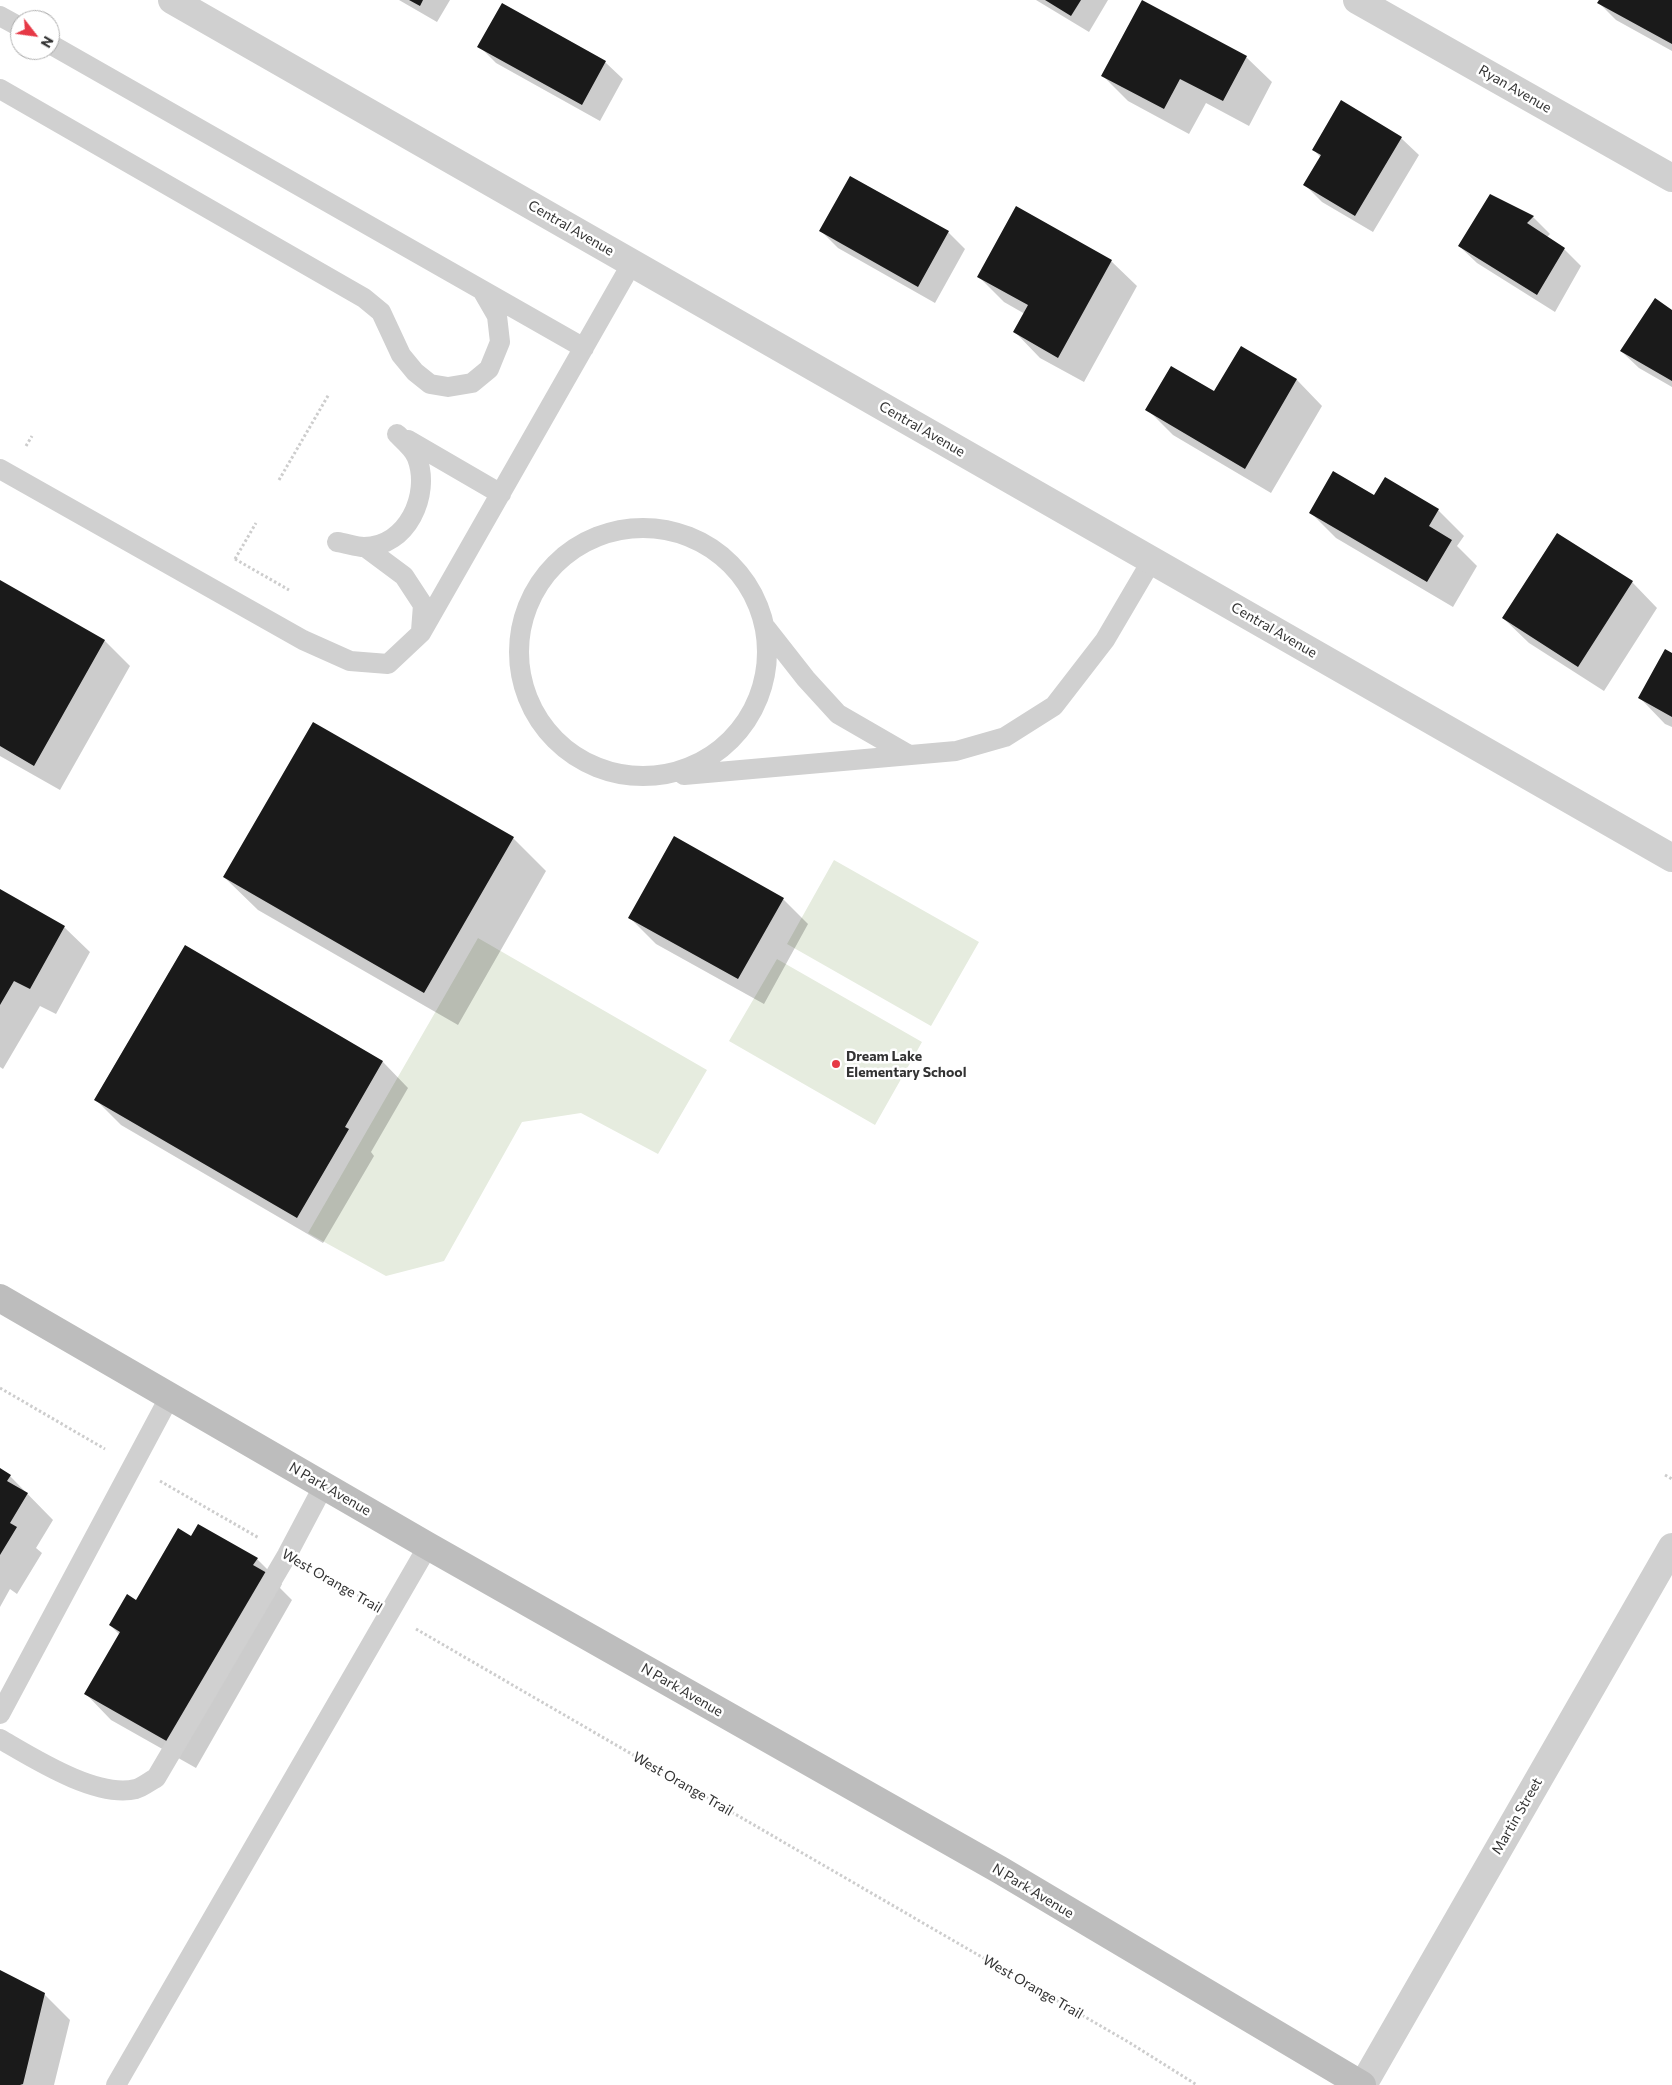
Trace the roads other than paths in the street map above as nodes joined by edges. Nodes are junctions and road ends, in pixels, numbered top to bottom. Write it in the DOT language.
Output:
graph roads {
  1 [pos="172,0"];
  2 [pos="1357,0"];
  3 [pos="60,50"];
  4 [pos="0,89"];
  5 [pos="1672,178"];
  6 [pos="632,263"];
  7 [pos="482,290"];
  8 [pos="584,348"];
  9 [pos="0,469"];
  10 [pos="501,494"];
  11 [pos="337,542"];
  12 [pos="365,547"];
  13 [pos="1152,560"];
  14 [pos="766,628"];
  15 [pos="421,633"];
  16 [pos="909,754"];
  17 [pos="654,777"];
  18 [pos="1672,858"];
  19 [pos="0,1298"];
  20 [pos="170,1396"];
  21 [pos="324,1485"];
  22 [pos="428,1546"];
  23 [pos="1672,1547"];
  24 [pos="0,1714"];
  25 [pos="0,1739"];
  26 [pos="120,2083"];
  27 [pos="1362,2085"];
  1 -- 6 [label="street, Central Avenue"];
  2 -- 5 [label="street, Ryan Avenue"];
  3 -- 7 [label="lane"];
  4 -- 7 [label="lane"];
  6 -- 8 [label="lane"];
  6 -- 13 [label="street, Central Avenue"];
  7 -- 8 [label="lane"];
  8 -- 10 [label="lane"];
  9 -- 15 [label="lane"];
  10 -- 12 [label="lane"];
  10 -- 15 [label="lane"];
  11 -- 12 [label="lane"];
  12 -- 15 [label="lane"];
  13 -- 16 [label="lane"];
  13 -- 18 [label="street, Central Avenue"];
  14 -- 16 [label="lane"];
  14 -- 17 [label="lane"];
  14 -- 17 [label="lane"];
  16 -- 17 [label="lane"];
  19 -- 20 [label="main road, N Park Avenue"];
  20 -- 21 [label="main road, N Park Avenue"];
  20 -- 24 [label="lane"];
  21 -- 22 [label="main road, N Park Avenue"];
  21 -- 25 [label="lane"];
  22 -- 26 [label="lane"];
  22 -- 27 [label="main road, N Park Avenue"];
  23 -- 27 [label="street, Martin Street"];
}
